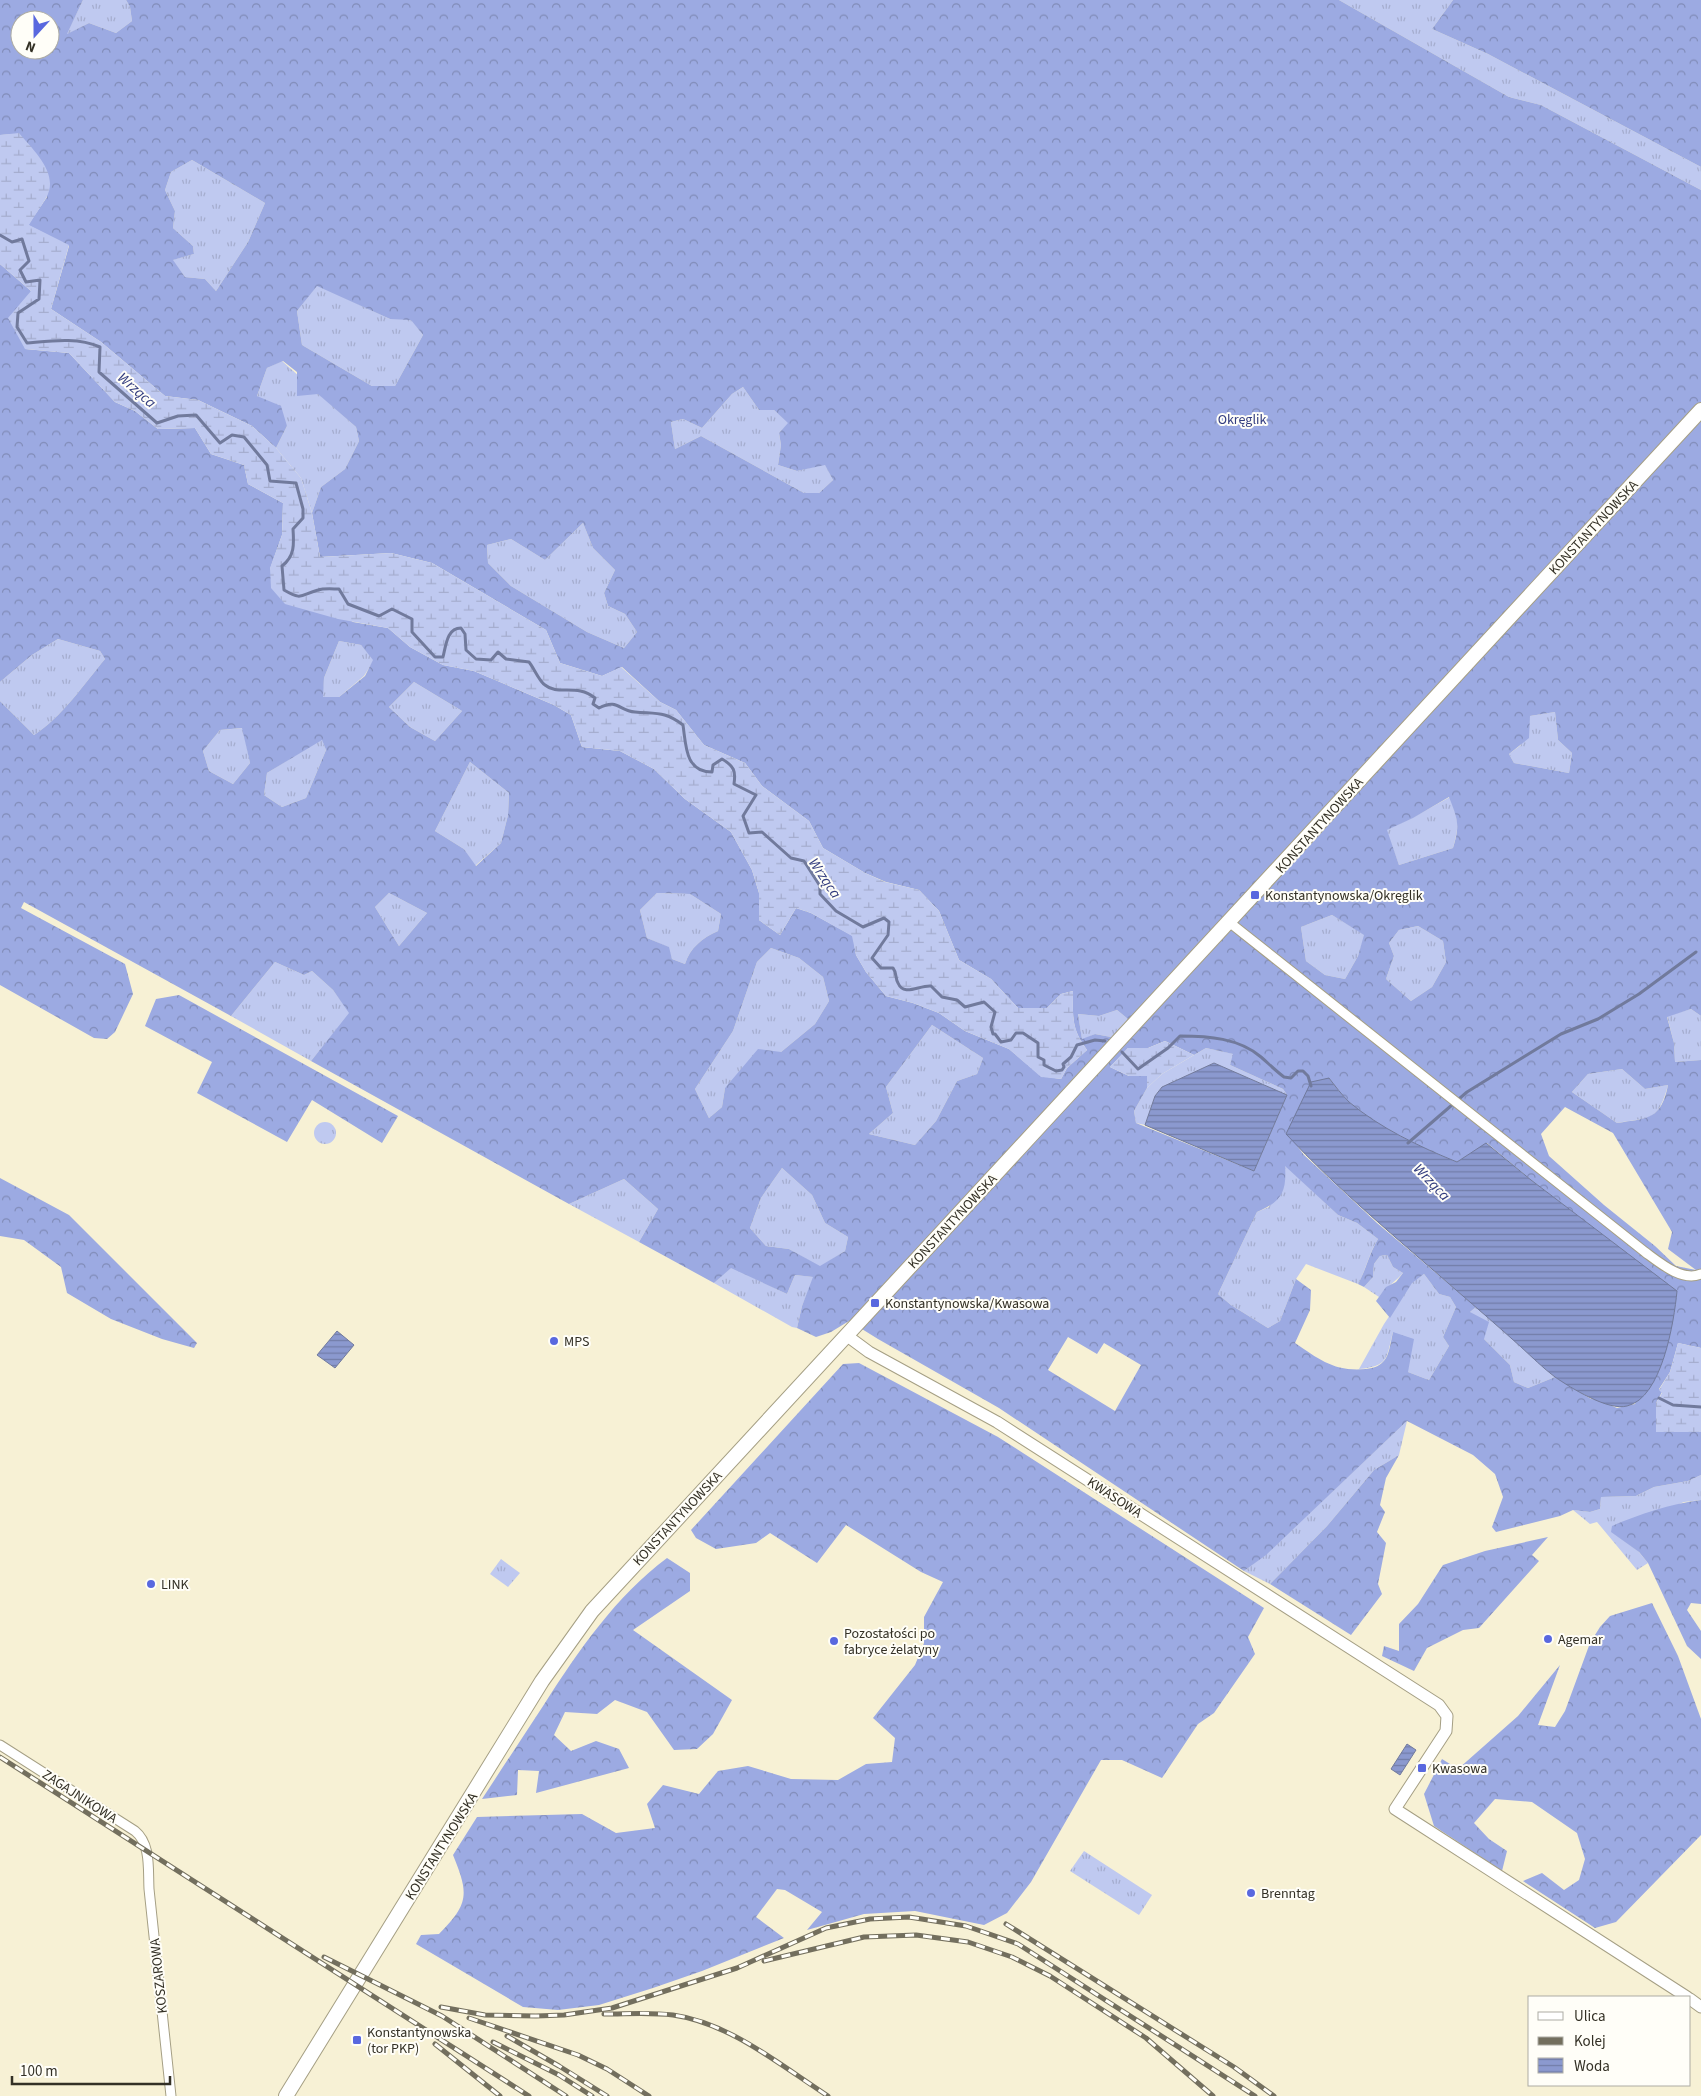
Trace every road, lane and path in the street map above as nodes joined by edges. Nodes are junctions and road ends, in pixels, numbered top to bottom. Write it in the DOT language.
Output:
graph roads {
  1 [pos="1701,410"];
  2 [pos="1230,922"];
  3 [pos="1701,1274"];
  4 [pos="846,1335"];
  5 [pos="0,1745"];
  6 [pos="147,1856"];
  7 [pos="1685,1996"];
  8 [pos="170,2096"];
  9 [pos="286,2096"];
  1 -- 2 [label="main road, KONSTANTYNOWSKA"];
  2 -- 3 [label="street"];
  2 -- 4 [label="main road, KONSTANTYNOWSKA"];
  4 -- 7 [label="street, KWASOWA"];
  4 -- 9 [label="main road, KONSTANTYNOWSKA"];
  5 -- 6 [label="street, ZAGAJNIKOWA"];
  6 -- 8 [label="street, KOSZAROWA"];
}
